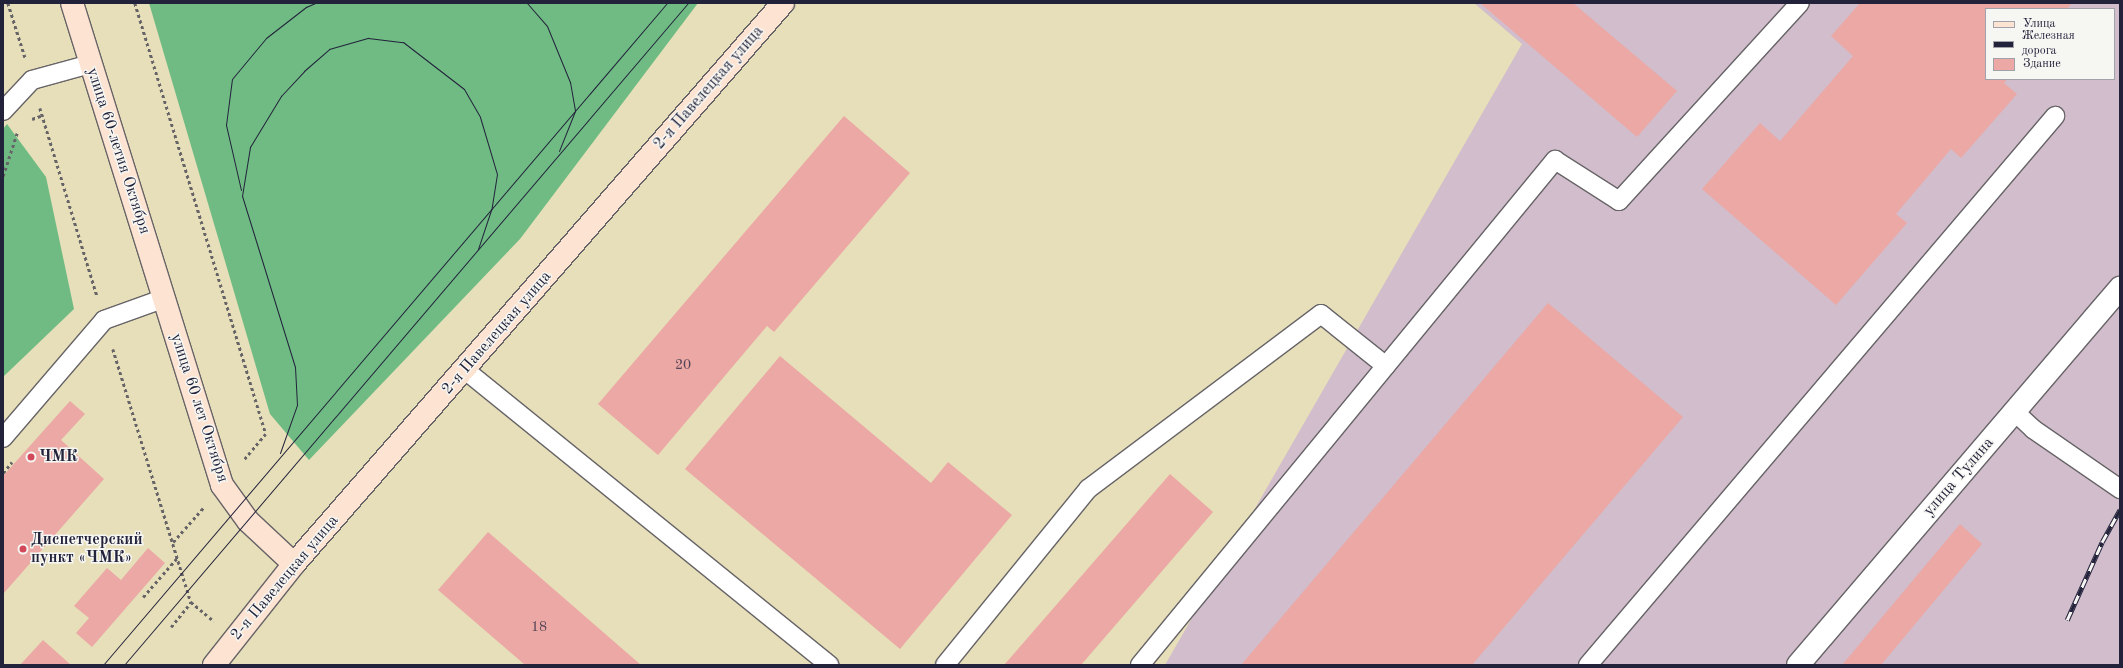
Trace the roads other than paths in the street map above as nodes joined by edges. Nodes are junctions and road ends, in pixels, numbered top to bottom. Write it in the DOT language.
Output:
graph roads {
  1 [pos="72,3"];
  2 [pos="783,3"];
  3 [pos="1800,3"];
  4 [pos="90,64"];
  5 [pos="3,111"];
  6 [pos="2055,116"];
  7 [pos="2120,288"];
  8 [pos="165,298"];
  9 [pos="1386,366"];
  10 [pos="465,370"];
  11 [pos="2015,412"];
  12 [pos="3,438"];
  13 [pos="2120,489"];
  14 [pos="294,564"];
  15 [pos="214,665"];
  16 [pos="829,665"];
  17 [pos="945,665"];
  18 [pos="1140,665"];
  19 [pos="1588,665"];
  20 [pos="1798,665"];
  1 -- 4 [label="main road, улица 60-летия Октября"];
  2 -- 10 [label="main road, 2-я Павелецкая улица"];
  3 -- 9 [label="lane"];
  4 -- 5 [label="lane"];
  4 -- 8 [label="main road, улица 60-летия Октября"];
  6 -- 19 [label="lane"];
  7 -- 11 [label="street, улица Тулина"];
  8 -- 12 [label="lane"];
  8 -- 14 [label="main road, улица 60 лет Октября"];
  9 -- 17 [label="lane"];
  9 -- 18 [label="lane"];
  10 -- 14 [label="main road, 2-я Павелецкая улица"];
  10 -- 16 [label="lane"];
  11 -- 13 [label="lane"];
  11 -- 20 [label="street, улица Тулина"];
  14 -- 15 [label="main road, 2-я Павелецкая улица"];
}
